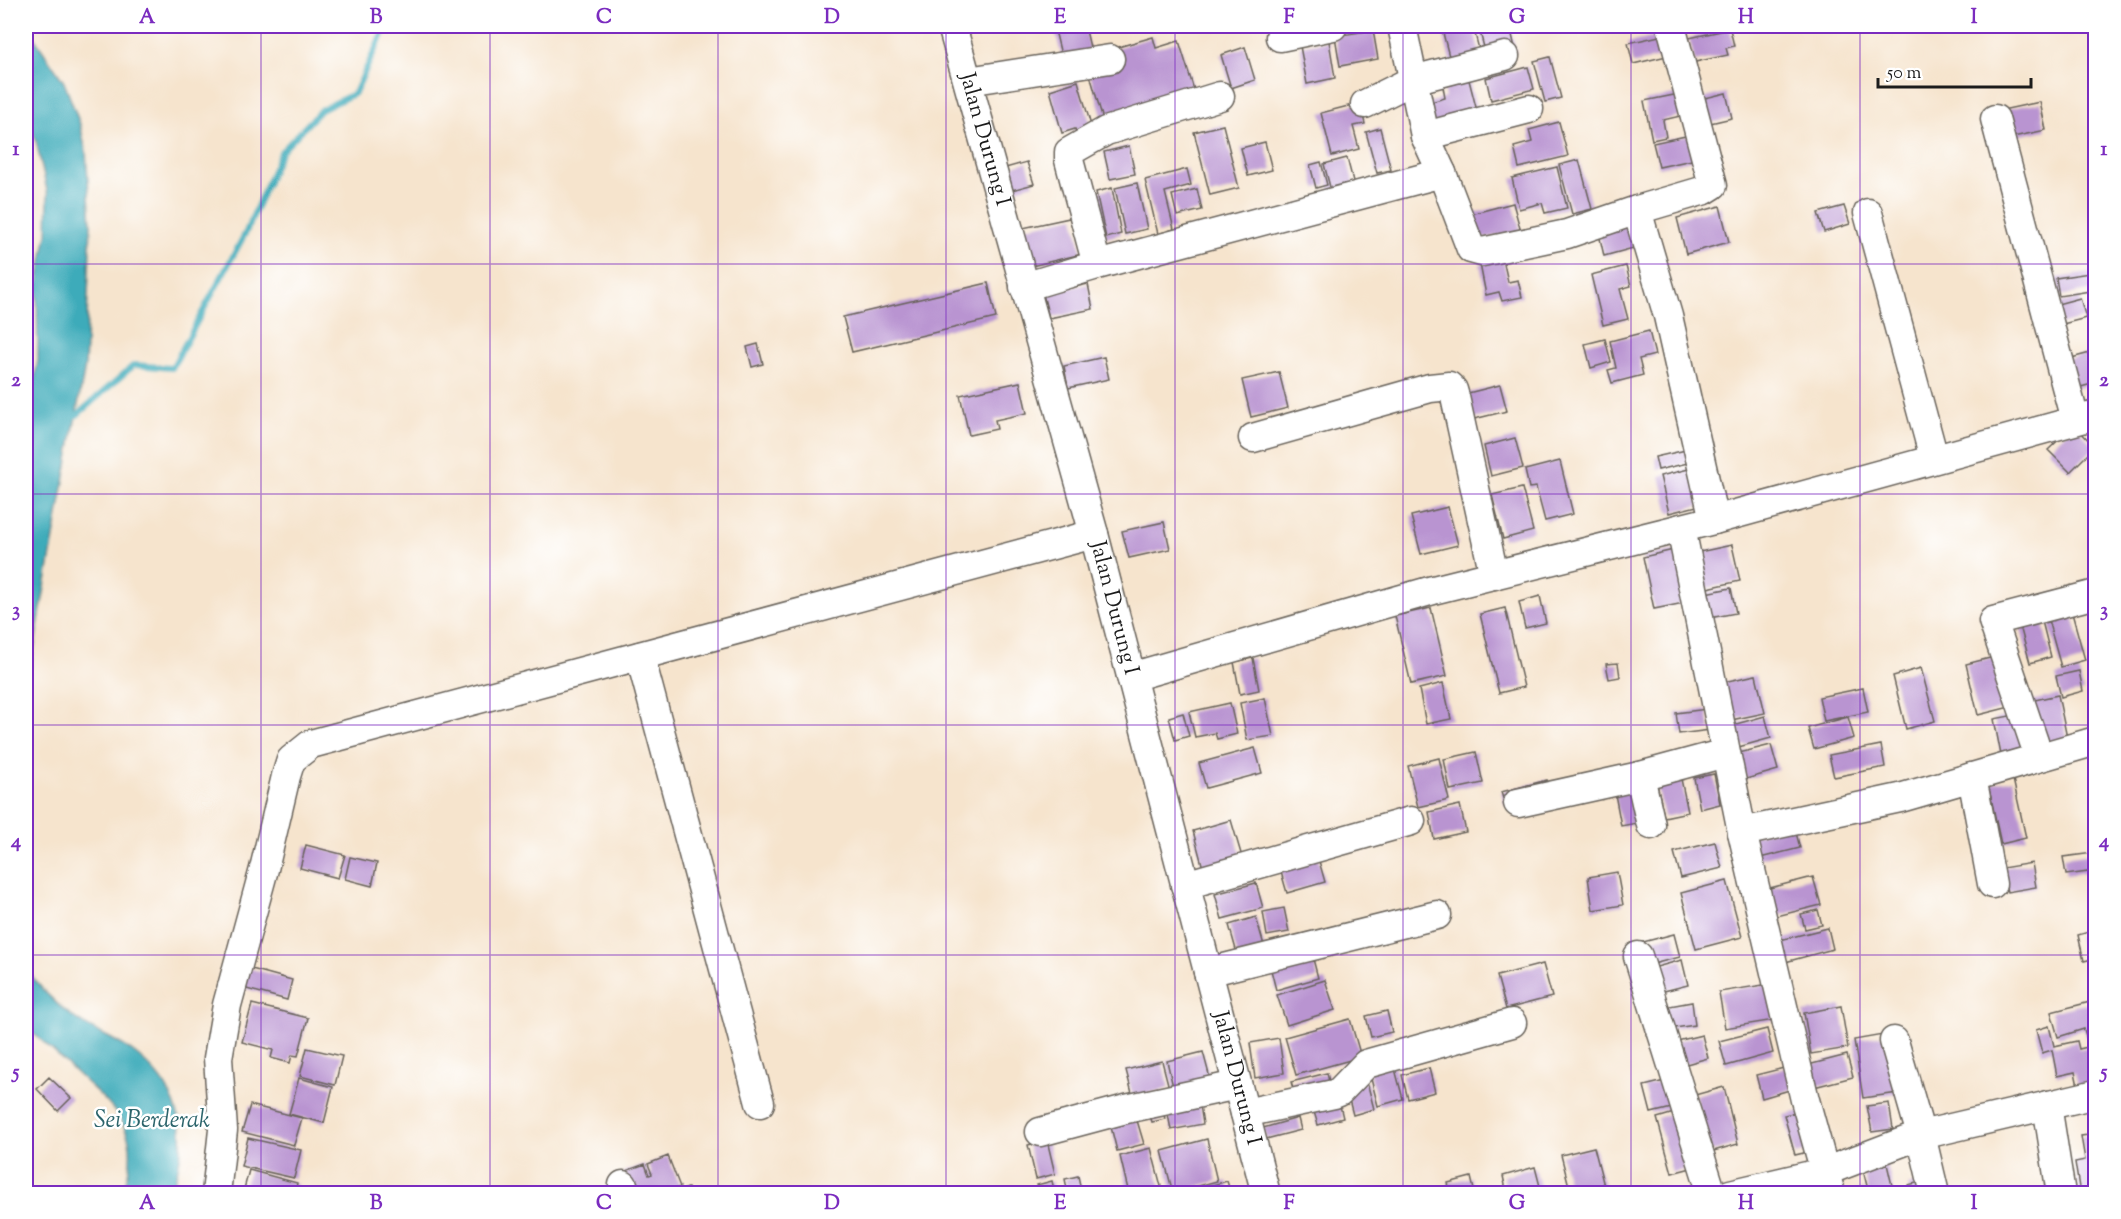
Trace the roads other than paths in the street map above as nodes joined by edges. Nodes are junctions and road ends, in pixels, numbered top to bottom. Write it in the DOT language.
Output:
graph roads {
  1 [pos="952,26"];
  2 [pos="1332,26"];
  3 [pos="1402,26"];
  4 [pos="1671,26"];
  5 [pos="1280,37"];
  6 [pos="1505,56"];
  7 [pos="1110,59"];
  8 [pos="1413,80"];
  9 [pos="968,81"];
  10 [pos="1220,96"];
  11 [pos="1365,104"];
  12 [pos="1529,109"];
  13 [pos="1995,119"];
  14 [pos="1425,136"];
  15 [pos="1442,173"];
  16 [pos="1637,210"];
  17 [pos="1868,213"];
  18 [pos="1097,265"];
  19 [pos="1024,286"];
  20 [pos="2085,418"];
  21 [pos="1252,438"];
  22 [pos="1934,458"];
  23 [pos="1714,520"];
  24 [pos="1680,528"];
  25 [pos="1094,534"];
  26 [pos="1494,575"];
  27 [pos="2096,594"];
  28 [pos="640,656"];
  29 [pos="1131,677"];
  30 [pos="2096,741"];
  31 [pos="1725,753"];
  32 [pos="2039,757"];
  33 [pos="1640,776"];
  34 [pos="1972,777"];
  35 [pos="1518,803"];
  36 [pos="1412,821"];
  37 [pos="1651,825"];
  38 [pos="1742,832"];
  39 [pos="1992,884"];
  40 [pos="1185,885"];
  41 [pos="1437,915"];
  42 [pos="1638,956"];
  43 [pos="1208,972"];
  44 [pos="1512,1023"];
  45 [pos="1894,1041"];
  46 [pos="1237,1085"];
  47 [pos="2096,1094"];
  48 [pos="760,1103"];
  49 [pos="2047,1105"];
  50 [pos="1245,1113"];
  51 [pos="1040,1132"];
  52 [pos="1922,1135"];
  53 [pos="1827,1183"];
  54 [pos="216,1194"];
  55 [pos="1266,1194"];
  56 [pos="1712,1194"];
  57 [pos="1730,1194"];
  58 [pos="1935,1194"];
  59 [pos="2061,1194"];
  1 -- 9 [label="street, Jalan Durung I"];
  2 -- 5 [label="street"];
  3 -- 8 [label="street"];
  4 -- 16 [label="street"];
  6 -- 8 [label="street"];
  7 -- 9 [label="street"];
  8 -- 11 [label="street"];
  8 -- 14 [label="street"];
  9 -- 19 [label="street, Jalan Durung I"];
  10 -- 18 [label="street"];
  12 -- 14 [label="street"];
  13 -- 20 [label="street"];
  14 -- 15 [label="street"];
  15 -- 16 [label="street"];
  15 -- 18 [label="street"];
  16 -- 23 [label="street"];
  17 -- 22 [label="street"];
  18 -- 19 [label="street"];
  19 -- 25 [label="street, Jalan Durung I"];
  20 -- 22 [label="street"];
  21 -- 26 [label="street"];
  22 -- 23 [label="street"];
  23 -- 24 [label="street"];
  24 -- 26 [label="street"];
  24 -- 31 [label="street"];
  25 -- 28 [label="street"];
  25 -- 29 [label="street, Jalan Durung I"];
  26 -- 29 [label="street"];
  27 -- 32 [label="street"];
  28 -- 48 [label="street"];
  28 -- 54 [label="street"];
  29 -- 40 [label="street, Jalan Durung I"];
  30 -- 32 [label="street"];
  31 -- 33 [label="street"];
  31 -- 38 [label="street"];
  32 -- 34 [label="street"];
  33 -- 35 [label="street"];
  33 -- 37 [label="street"];
  34 -- 38 [label="street"];
  34 -- 39 [label="street"];
  36 -- 40 [label="street"];
  38 -- 53 [label="street"];
  40 -- 43 [label="street, Jalan Durung I"];
  41 -- 43 [label="street"];
  42 -- 56 [label="street"];
  43 -- 46 [label="street, Jalan Durung I"];
  44 -- 50 [label="street"];
  45 -- 52 [label="street"];
  46 -- 50 [label="street, Jalan Durung I"];
  46 -- 51 [label="street"];
  47 -- 49 [label="street"];
  49 -- 52 [label="street"];
  49 -- 59 [label="street"];
  50 -- 55 [label="street, Jalan Durung I"];
  52 -- 53 [label="street"];
  52 -- 58 [label="street"];
  53 -- 57 [label="street"];
}
